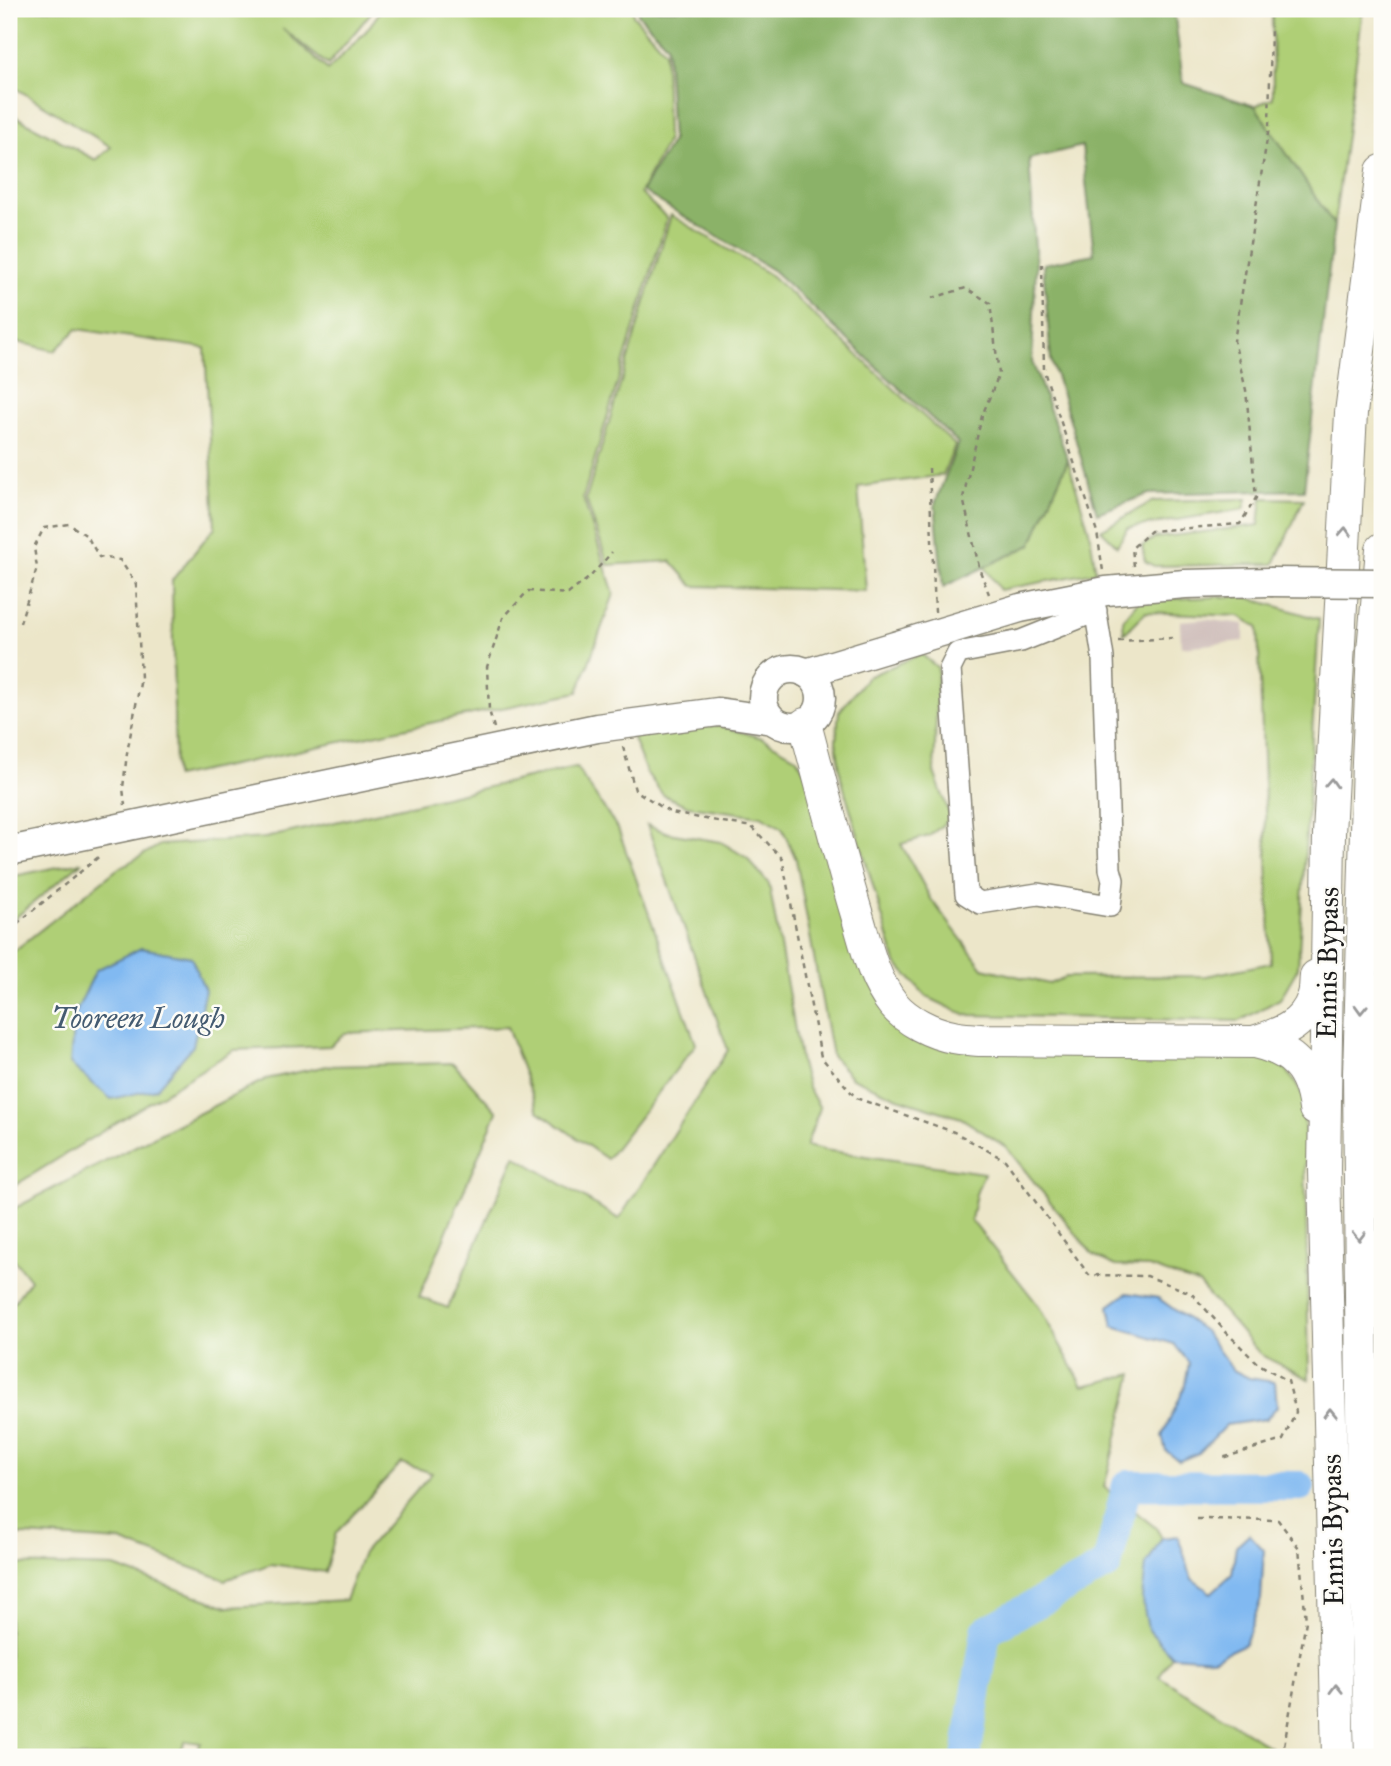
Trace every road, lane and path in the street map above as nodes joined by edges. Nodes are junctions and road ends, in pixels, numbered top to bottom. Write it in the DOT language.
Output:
graph roads {
  1 [pos="1272,26"];
  2 [pos="1382,171"];
  3 [pos="1042,264"];
  4 [pos="932,298"];
  5 [pos="929,468"];
  6 [pos="1382,549"];
  7 [pos="612,552"];
  8 [pos="1382,583"];
  9 [pos="1137,589"];
  10 [pos="1098,599"];
  11 [pos="997,615"];
  12 [pos="20,622"];
  13 [pos="936,634"];
  14 [pos="1174,638"];
  15 [pos="1115,641"];
  16 [pos="859,658"];
  17 [pos="806,673"];
  18 [pos="764,689"];
  19 [pos="718,712"];
  20 [pos="813,713"];
  21 [pos="773,720"];
  22 [pos="617,725"];
  23 [pos="500,748"];
  24 [pos="128,827"];
  25 [pos="1329,834"];
  26 [pos="9,851"];
  27 [pos="104,853"];
  28 [pos="9,930"];
  29 [pos="1254,1042"];
  30 [pos="1324,1170"];
  31 [pos="1222,1458"];
  32 [pos="1197,1519"];
  33 [pos="1282,1757"];
  34 [pos="1338,1757"];
  35 [pos="1371,1757"];
  1 -- 9 [label="path"];
  25 -- 2 [label="highway, Ennis Bypass, one-way"];
  3 -- 10 [label="path"];
  4 -- 11 [label="path"];
  5 -- 13 [label="path"];
  6 -- 35 [label="highway, Ennis Bypass, one-way"];
  7 -- 23 [label="path"];
  8 -- 9 [label="main road, bridge"];
  9 -- 10 [label="main road"];
  10 -- 10 [label="lane"];
  10 -- 11 [label="main road"];
  11 -- 13 [label="main road"];
  12 -- 24 [label="path"];
  13 -- 16 [label="main road"];
  14 -- 15 [label="path"];
  16 -- 17 [label="main road"];
  16 -- 20 [label="main road"];
  17 -- 18 [label="main road"];
  17 -- 20 [label="main road"];
  18 -- 19 [label="main road"];
  18 -- 21 [label="main road"];
  19 -- 21 [label="main road"];
  19 -- 22 [label="main road"];
  20 -- 21 [label="main road"];
  20 -- 29 [label="highway"];
  22 -- 23 [label="main road"];
  22 -- 31 [label="path"];
  23 -- 24 [label="main road"];
  24 -- 26 [label="main road"];
  25 -- 29 [label="highway"];
  25 -- 30 [label="highway, Ennis Bypass"];
  27 -- 28 [label="path"];
  29 -- 30 [label="highway"];
  34 -- 30 [label="highway, Ennis Bypass, one-way"];
  32 -- 33 [label="path"];
}
